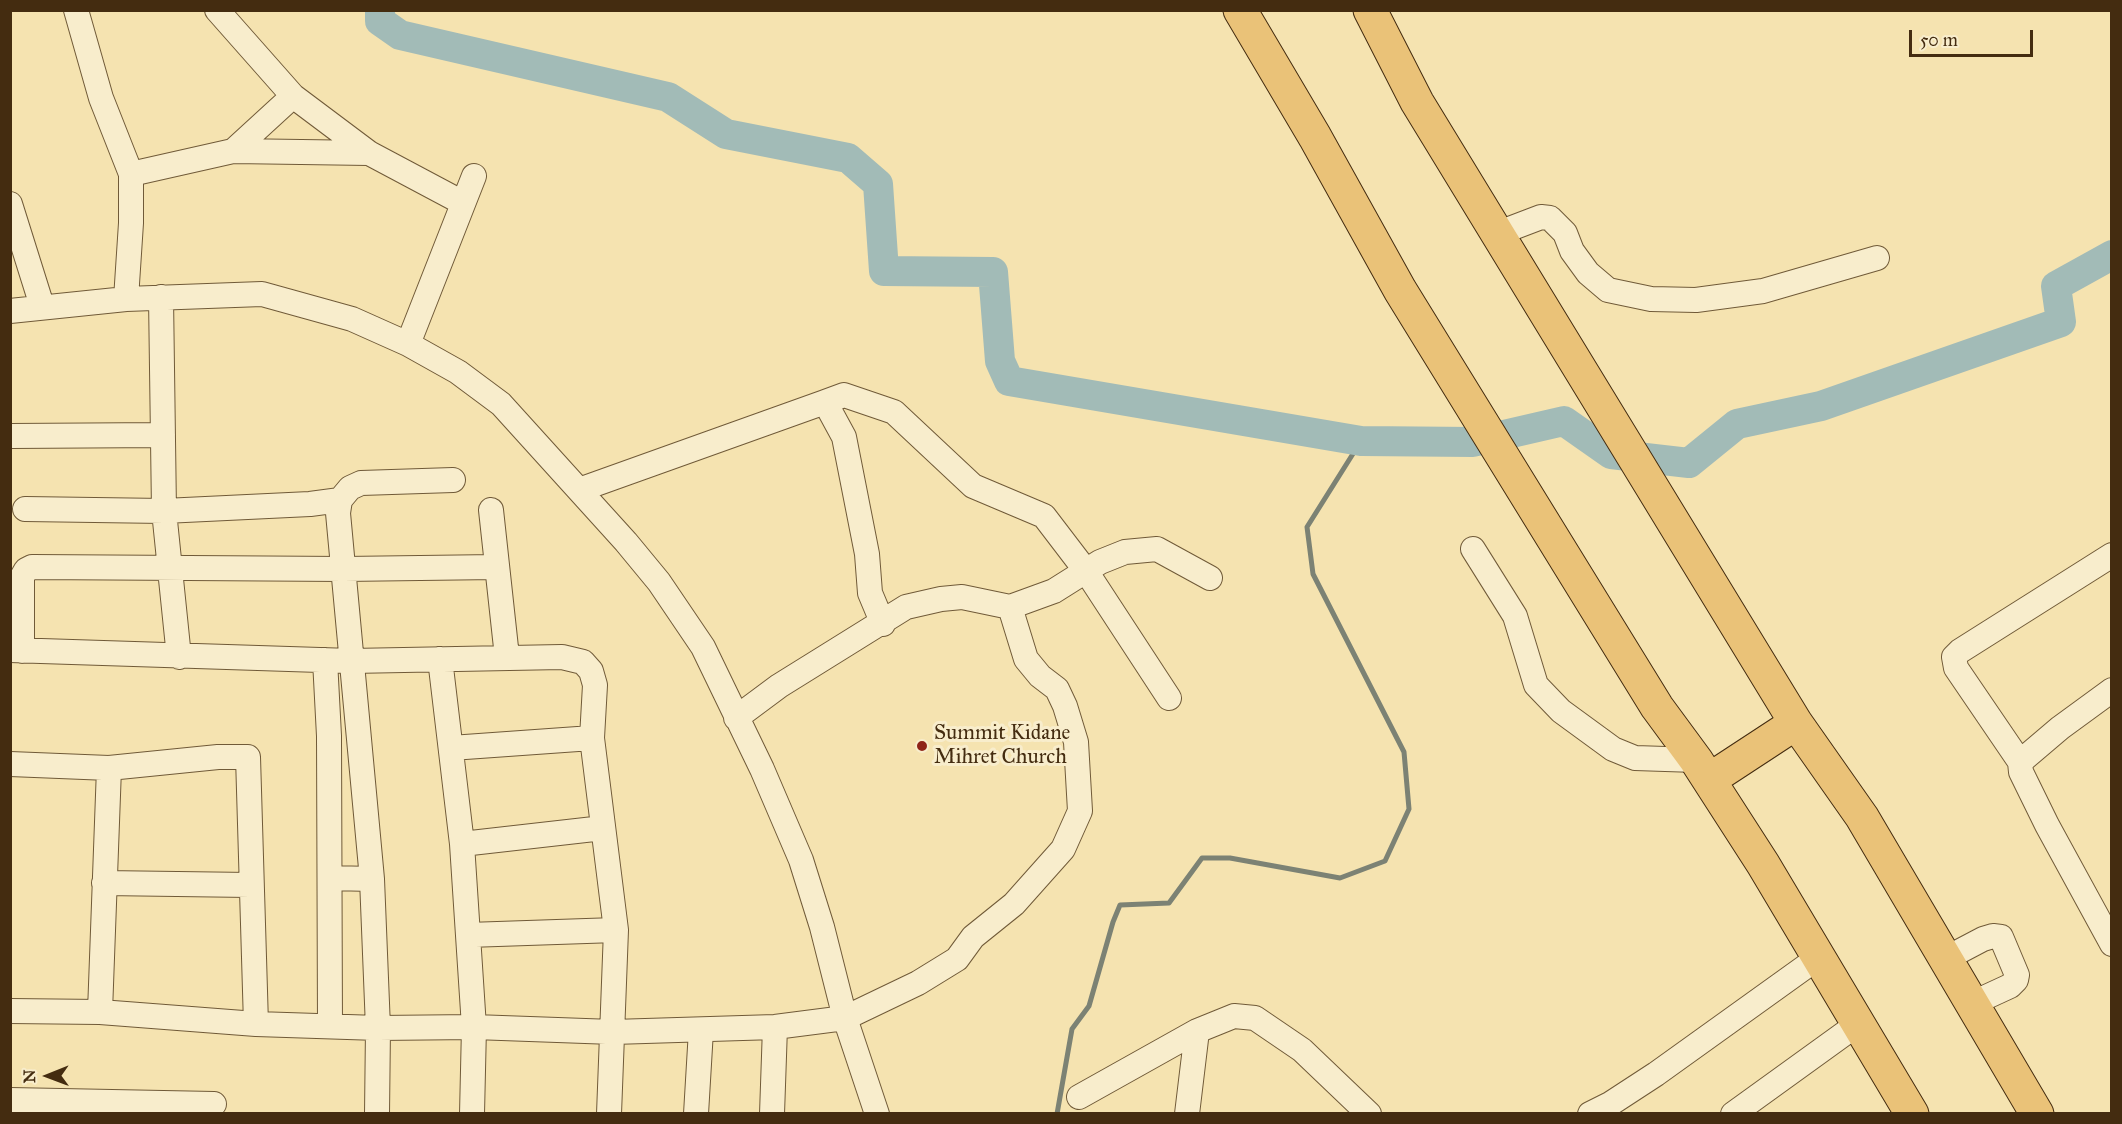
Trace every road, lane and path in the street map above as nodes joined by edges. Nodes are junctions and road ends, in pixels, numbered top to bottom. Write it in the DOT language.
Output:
graph roads {
  1 [pos="76,10"];
  2 [pos="217,10"];
  3 [pos="1240,10"];
  4 [pos="1370,10"];
  5 [pos="293,96"];
  6 [pos="233,151"];
  7 [pos="369,153"];
  8 [pos="131,174"];
  9 [pos="474,176"];
  10 [pos="463,203"];
  11 [pos="10,204"];
  12 [pos="1499,232"];
  13 [pos="1877,258"];
  14 [pos="161,297"];
  15 [pos="126,299"];
  16 [pos="42,306"];
  17 [pos="10,311"];
  18 [pos="408,344"];
  19 [pos="825,402"];
  20 [pos="163,435"];
  21 [pos="11,436"];
  22 [pos="453,480"];
  23 [pos="579,490"];
  24 [pos="340,500"];
  25 [pos="25,509"];
  26 [pos="491,510"];
  27 [pos="164,511"];
  28 [pos="1473,549"];
  29 [pos="2112,555"];
  30 [pos="496,567"];
  31 [pos="171,568"];
  32 [pos="344,569"];
  33 [pos="1086,571"];
  34 [pos="1210,578"];
  35 [pos="1010,607"];
  36 [pos="883,624"];
  37 [pos="16,651"];
  38 [pos="179,657"];
  39 [pos="507,657"];
  40 [pos="440,659"];
  41 [pos="325,660"];
  42 [pos="351,661"];
  43 [pos="2112,690"];
  44 [pos="1169,698"];
  45 [pos="736,718"];
  46 [pos="1796,723"];
  47 [pos="592,738"];
  48 [pos="451,748"];
  49 [pos="2020,762"];
  50 [pos="10,764"];
  51 [pos="109,768"];
  52 [pos="1703,770"];
  53 [pos="603,828"];
  54 [pos="462,844"];
  55 [pos="330,879"];
  56 [pos="372,879"];
  57 [pos="104,883"];
  58 [pos="250,885"];
  59 [pos="616,930"];
  60 [pos="468,935"];
  61 [pos="2112,944"];
  62 [pos="1819,957"];
  63 [pos="1945,959"];
  64 [pos="1971,1004"];
  65 [pos="10,1011"];
  66 [pos="99,1012"];
  67 [pos="845,1018"];
  68 [pos="256,1023"];
  69 [pos="1859,1023"];
  70 [pos="330,1026"];
  71 [pos="474,1027"];
  72 [pos="775,1027"];
  73 [pos="378,1028"];
  74 [pos="701,1029"];
  75 [pos="1197,1031"];
  76 [pos="613,1032"];
  77 [pos="1079,1097"];
  78 [pos="10,1100"];
  79 [pos="214,1104"];
  80 [pos="56,1107"];
  81 [pos="377,1113"];
  82 [pos="472,1113"];
  83 [pos="609,1113"];
  84 [pos="696,1113"];
  85 [pos="772,1113"];
  86 [pos="877,1113"];
  87 [pos="1187,1113"];
  88 [pos="1370,1113"];
  89 [pos="1590,1113"];
  90 [pos="1733,1113"];
  91 [pos="1912,1113"];
  92 [pos="2037,1113"];
  1 -- 8 [label="street"];
  2 -- 5 [label="street"];
  3 -- 52 [label="highway"];
  4 -- 12 [label="highway"];
  5 -- 6 [label="street"];
  5 -- 7 [label="street"];
  6 -- 7 [label="street"];
  6 -- 8 [label="street"];
  7 -- 10 [label="street"];
  8 -- 15 [label="street"];
  9 -- 10 [label="street"];
  10 -- 18 [label="street"];
  11 -- 16 [label="street"];
  12 -- 13 [label="street"];
  12 -- 46 [label="highway"];
  14 -- 15 [label="street"];
  14 -- 18 [label="street"];
  14 -- 20 [label="street"];
  15 -- 16 [label="street"];
  16 -- 17 [label="street"];
  18 -- 23 [label="street"];
  19 -- 23 [label="street"];
  19 -- 33 [label="street"];
  19 -- 36 [label="street"];
  20 -- 21 [label="street"];
  20 -- 27 [label="street"];
  22 -- 24 [label="street"];
  23 -- 45 [label="street"];
  24 -- 27 [label="street"];
  24 -- 32 [label="street"];
  25 -- 27 [label="street"];
  26 -- 30 [label="street"];
  27 -- 31 [label="street"];
  28 -- 52 [label="street"];
  29 -- 49 [label="street"];
  30 -- 32 [label="street"];
  30 -- 39 [label="street"];
  31 -- 32 [label="street"];
  31 -- 37 [label="street"];
  31 -- 38 [label="street"];
  32 -- 42 [label="street"];
  33 -- 34 [label="street"];
  33 -- 35 [label="street"];
  33 -- 44 [label="street"];
  35 -- 36 [label="street"];
  35 -- 67 [label="street"];
  36 -- 45 [label="street"];
  37 -- 38 [label="street"];
  38 -- 41 [label="street"];
  39 -- 40 [label="street"];
  39 -- 47 [label="street"];
  40 -- 42 [label="street"];
  40 -- 48 [label="street"];
  41 -- 42 [label="street"];
  41 -- 55 [label="street"];
  42 -- 56 [label="street"];
  43 -- 49 [label="street"];
  45 -- 67 [label="street"];
  46 -- 52 [label="highway"];
  46 -- 63 [label="highway"];
  47 -- 48 [label="street"];
  47 -- 53 [label="street"];
  48 -- 54 [label="street"];
  49 -- 61 [label="street"];
  50 -- 51 [label="street"];
  51 -- 57 [label="street"];
  51 -- 58 [label="street"];
  52 -- 62 [label="highway"];
  53 -- 54 [label="street"];
  53 -- 59 [label="street"];
  54 -- 60 [label="street"];
  55 -- 56 [label="street"];
  55 -- 70 [label="street"];
  56 -- 73 [label="street"];
  57 -- 58 [label="street"];
  57 -- 66 [label="street"];
  58 -- 68 [label="street"];
  59 -- 60 [label="street"];
  59 -- 76 [label="street"];
  60 -- 71 [label="street"];
  62 -- 69 [label="highway"];
  62 -- 89 [label="street"];
  63 -- 64 [label="highway"];
  63 -- 64 [label="street"];
  64 -- 92 [label="highway"];
  65 -- 66 [label="street"];
  66 -- 68 [label="street"];
  67 -- 72 [label="street"];
  67 -- 86 [label="street"];
  68 -- 70 [label="street"];
  69 -- 90 [label="street"];
  69 -- 91 [label="highway"];
  70 -- 73 [label="street"];
  71 -- 73 [label="street"];
  71 -- 76 [label="street"];
  71 -- 82 [label="street"];
  72 -- 74 [label="street"];
  72 -- 85 [label="street"];
  73 -- 81 [label="street"];
  74 -- 76 [label="street"];
  74 -- 84 [label="street"];
  75 -- 77 [label="street"];
  75 -- 87 [label="street"];
  75 -- 88 [label="street"];
  76 -- 83 [label="street"];
  78 -- 80 [label="street"];
  79 -- 80 [label="street"];
}
